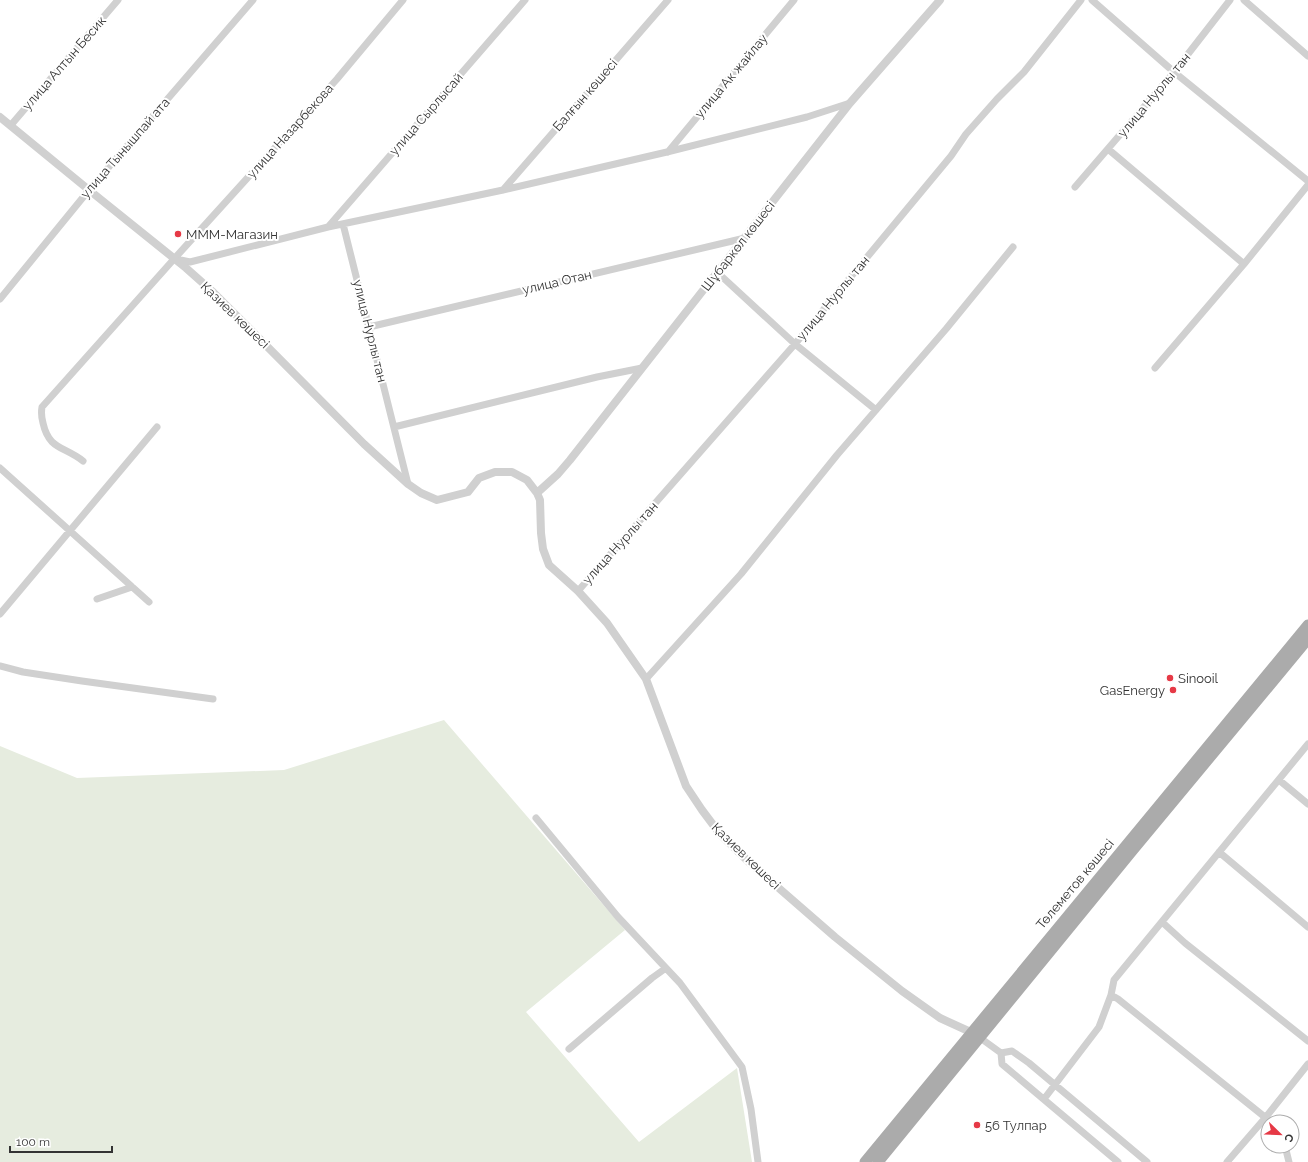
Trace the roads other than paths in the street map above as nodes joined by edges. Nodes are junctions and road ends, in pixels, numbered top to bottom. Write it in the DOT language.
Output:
graph roads {
  1 [pos="118,0"];
  2 [pos="253,0"];
  3 [pos="403,0"];
  4 [pos="525,0"];
  5 [pos="668,0"];
  6 [pos="794,0"];
  7 [pos="940,0"];
  8 [pos="1081,0"];
  9 [pos="1092,0"];
  10 [pos="1230,0"];
  11 [pos="1244,0"];
  12 [pos="1308,56"];
  13 [pos="1174,72"];
  14 [pos="850,103"];
  15 [pos="0,117"];
  16 [pos="11,126"];
  17 [pos="1108,149"];
  18 [pos="667,152"];
  19 [pos="1308,181"];
  20 [pos="1308,185"];
  21 [pos="1075,187"];
  22 [pos="89,190"];
  23 [pos="503,190"];
  24 [pos="343,224"];
  25 [pos="328,227"];
  26 [pos="745,238"];
  27 [pos="1013,247"];
  28 [pos="174,259"];
  29 [pos="1244,264"];
  30 [pos="718,273"];
  31 [pos="0,299"];
  32 [pos="369,327"];
  33 [pos="795,344"];
  34 [pos="642,368"];
  35 [pos="1155,368"];
  36 [pos="876,410"];
  37 [pos="157,427"];
  38 [pos="394,427"];
  39 [pos="83,461"];
  40 [pos="0,468"];
  41 [pos="408,484"];
  42 [pos="537,493"];
  43 [pos="70,530"];
  44 [pos="132,586"];
  45 [pos="578,591"];
  46 [pos="97,599"];
  47 [pos="149,602"];
  48 [pos="0,614"];
  49 [pos="1308,625"];
  50 [pos="1308,639"];
  51 [pos="0,666"];
  52 [pos="646,679"];
  53 [pos="213,699"];
  54 [pos="1308,744"];
  55 [pos="1278,780"];
  56 [pos="1308,804"];
  57 [pos="536,818"];
  58 [pos="1219,852"];
  59 [pos="1162,922"];
  60 [pos="1308,927"];
  61 [pos="666,968"];
  62 [pos="1111,995"];
  63 [pos="976,1035"];
  64 [pos="1308,1041"];
  65 [pos="569,1049"];
  66 [pos="1000,1053"];
  67 [pos="1308,1064"];
  68 [pos="1055,1085"];
  69 [pos="1044,1099"];
  70 [pos="1262,1114"];
  71 [pos="1272,1114"];
  72 [pos="1260,1127"];
  73 [pos="889,1140"];
  74 [pos="758,1162"];
  75 [pos="865,1162"];
  76 [pos="878,1162"];
  77 [pos="1118,1162"];
  78 [pos="1147,1162"];
  79 [pos="1227,1162"];
  1 -- 16 [label="street, улица Алтын Бесик"];
  2 -- 22 [label="street, улица Тынышпай ата"];
  3 -- 28 [label="street, улица Назарбекова"];
  4 -- 25 [label="street, улица Сырлысай"];
  5 -- 23 [label="street, Балғын көшесі"];
  6 -- 18 [label="street, улица Ак жайлау"];
  7 -- 14 [label="street, Шұбаркөл көшесі"];
  8 -- 33 [label="street, улица Нурлы тан"];
  9 -- 13 [label="street"];
  10 -- 13 [label="street, улица Нурлы тан"];
  11 -- 12 [label="street"];
  13 -- 17 [label="street, улица Нурлы тан"];
  13 -- 19 [label="street"];
  14 -- 18 [label="street"];
  14 -- 26 [label="street, Шұбаркөл көшесі"];
  15 -- 16 [label="street, Қазиев көшесі"];
  16 -- 22 [label="street, Қазиев көшесі"];
  17 -- 21 [label="street, улица Нурлы тан"];
  17 -- 29 [label="street"];
  18 -- 23 [label="street"];
  20 -- 29 [label="street"];
  22 -- 28 [label="street, Қазиев көшесі"];
  22 -- 31 [label="street, улица Тынышпай ата"];
  23 -- 24 [label="street"];
  24 -- 25 [label="street"];
  24 -- 32 [label="street, улица Нурлы тан"];
  25 -- 28 [label="street"];
  26 -- 30 [label="street, Шұбаркөл көшесі"];
  26 -- 32 [label="street, улица Отан"];
  27 -- 36 [label="street"];
  28 -- 39 [label="street, улица Назарбекова"];
  28 -- 41 [label="street, Қазиев көшесі"];
  29 -- 35 [label="street"];
  30 -- 33 [label="street"];
  30 -- 34 [label="street, Шұбаркөл көшесі"];
  32 -- 38 [label="street, улица Нурлы тан"];
  33 -- 36 [label="street"];
  33 -- 45 [label="street, улица Нурлы тан"];
  34 -- 38 [label="street"];
  34 -- 42 [label="street, Шұбаркөл көшесі"];
  36 -- 52 [label="street"];
  37 -- 43 [label="street"];
  38 -- 41 [label="street, улица Нурлы тан"];
  40 -- 43 [label="street"];
  41 -- 42 [label="street, Қазиев көшесі"];
  42 -- 45 [label="street, Қазиев көшесі"];
  43 -- 44 [label="street"];
  43 -- 48 [label="street"];
  44 -- 46 [label="street"];
  44 -- 47 [label="street"];
  45 -- 52 [label="street, Қазиев көшесі"];
  49 -- 63 [label="main road, Төлеметов көшесі"];
  50 -- 63 [label="main road, Төлеметов көшесі"];
  51 -- 53 [label="street"];
  52 -- 63 [label="street, Қазиев көшесі"];
  54 -- 55 [label="street"];
  55 -- 56 [label="street"];
  55 -- 58 [label="street"];
  57 -- 61 [label="street"];
  58 -- 59 [label="street"];
  58 -- 60 [label="street"];
  59 -- 62 [label="street"];
  59 -- 64 [label="street"];
  61 -- 65 [label="street"];
  61 -- 74 [label="street"];
  62 -- 68 [label="street"];
  62 -- 70 [label="street"];
  63 -- 66 [label="street"];
  63 -- 73 [label="main road, Төлеметов көшесі"];
  66 -- 68 [label="street"];
  66 -- 69 [label="street"];
  67 -- 71 [label="street"];
  68 -- 69 [label="street"];
  68 -- 78 [label="street"];
  69 -- 77 [label="street"];
  72 -- 79 [label="street"];
  73 -- 75 [label="main road, Төлеметов көшесі"];
  73 -- 76 [label="main road, Төлеметов көшесі"];
}
